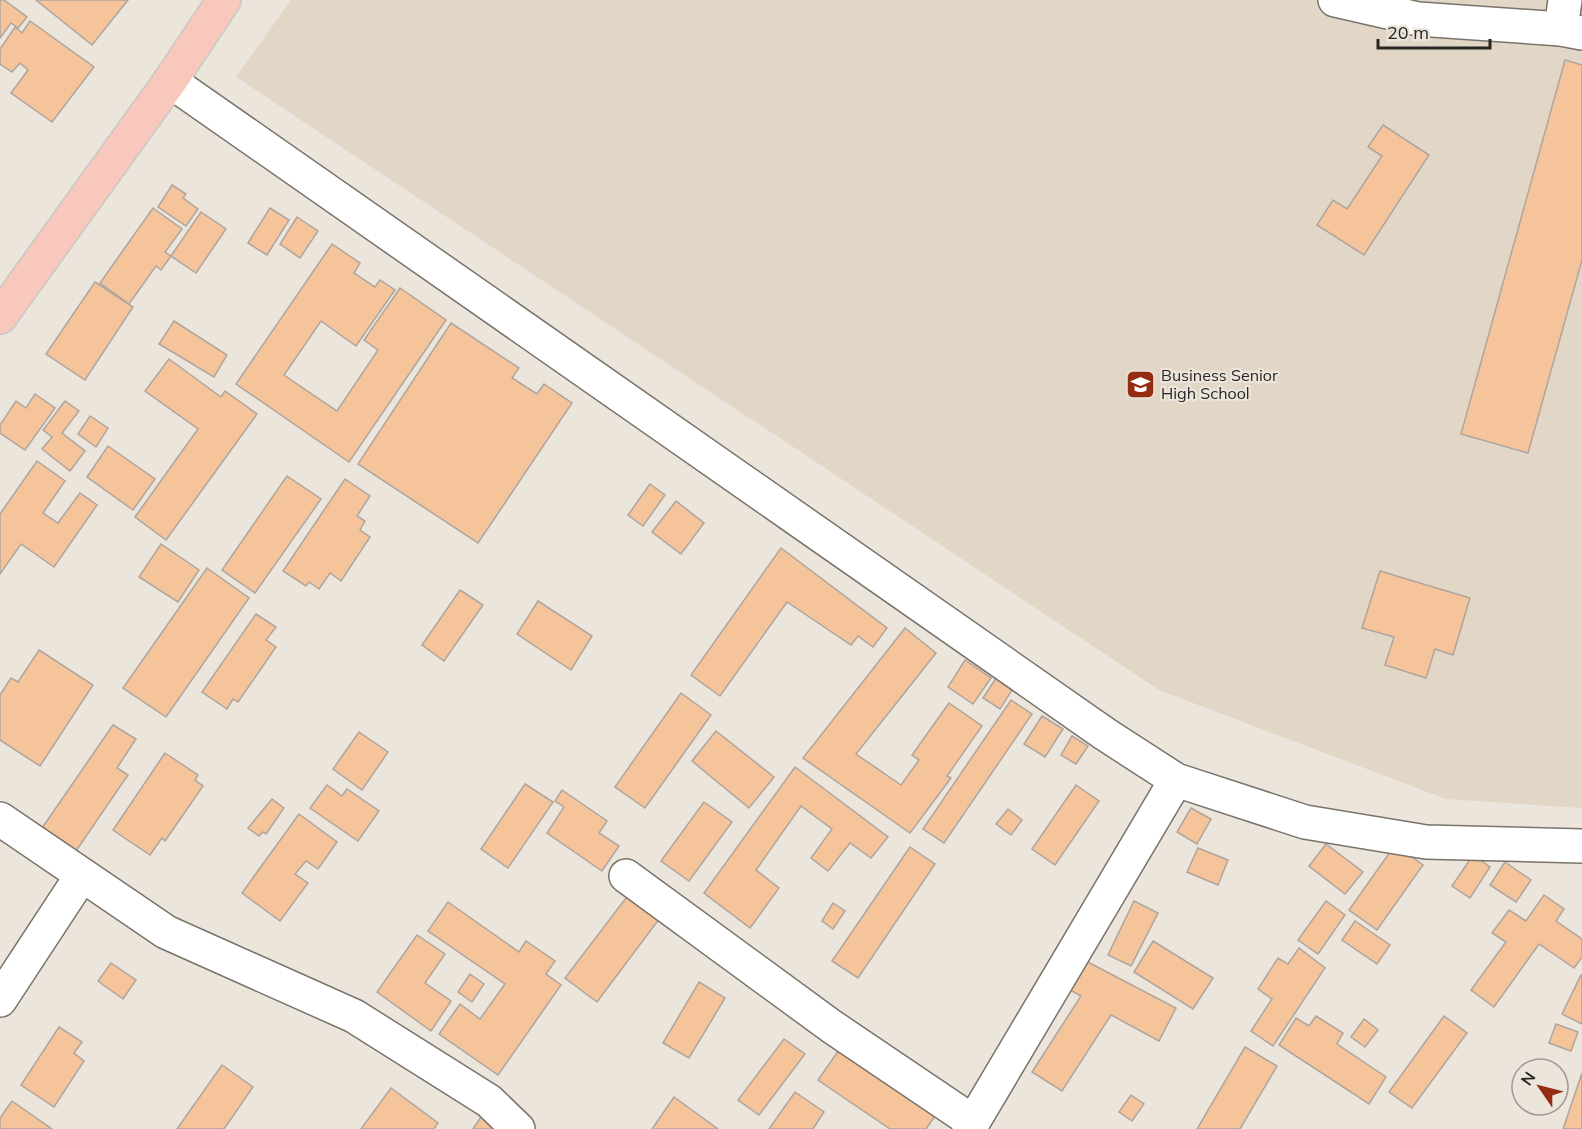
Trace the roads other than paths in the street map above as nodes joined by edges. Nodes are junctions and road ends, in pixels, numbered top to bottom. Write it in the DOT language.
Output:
graph roads {
  1 [pos="224,0"];
  2 [pos="1335,0"];
  3 [pos="1569,21"];
  4 [pos="170,81"];
  5 [pos="0,317"];
  6 [pos="1176,780"];
  7 [pos="0,819"];
  8 [pos="1582,846"];
  9 [pos="82,875"];
  10 [pos="626,876"];
  11 [pos="0,1000"];
  12 [pos="971,1125"];
  13 [pos="518,1129"];
  1 -- 4 [label="main road"];
  2 -- 3 [label="street"];
  4 -- 5 [label="main road"];
  4 -- 6 [label="street"];
  6 -- 8 [label="street"];
  6 -- 12 [label="street"];
  7 -- 9 [label="street"];
  9 -- 11 [label="street"];
  9 -- 13 [label="street"];
  10 -- 12 [label="street"];
}
